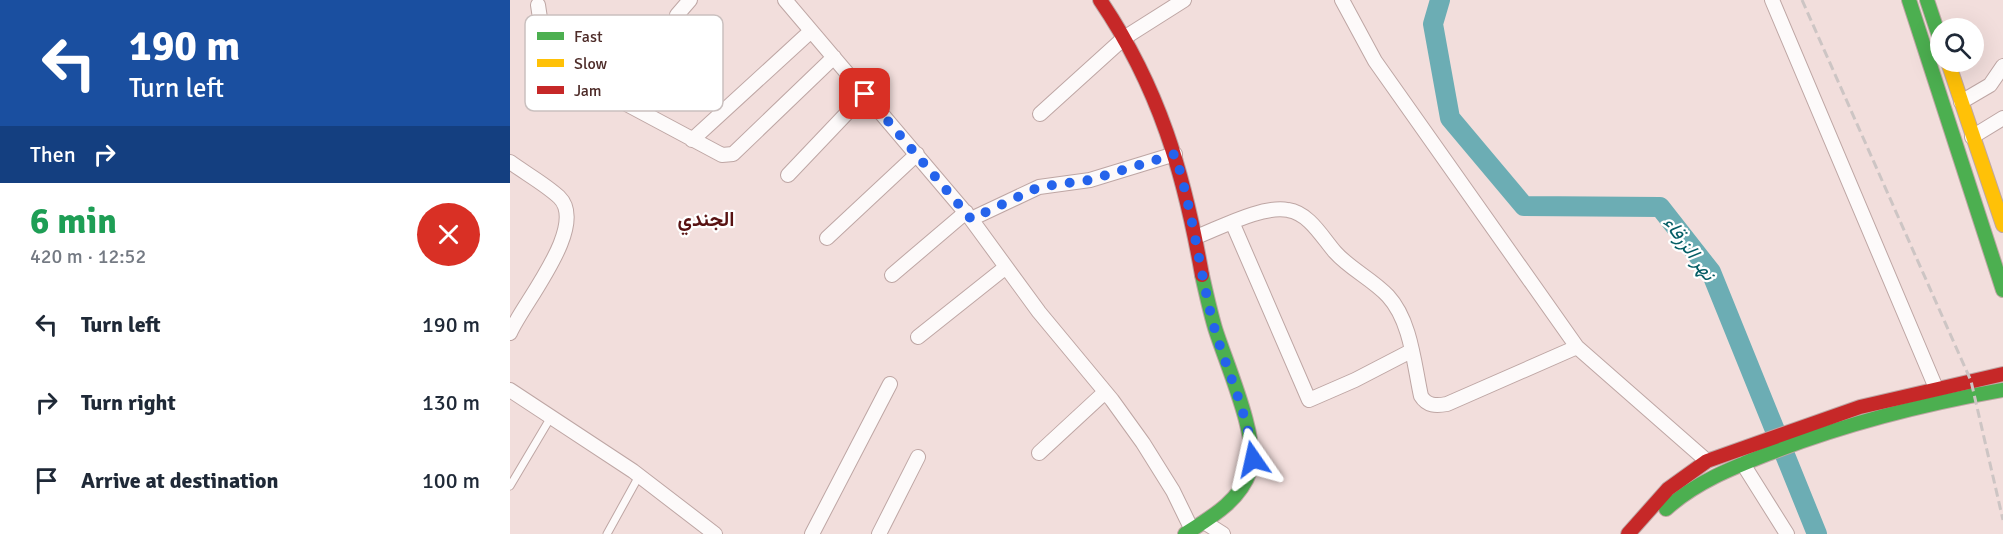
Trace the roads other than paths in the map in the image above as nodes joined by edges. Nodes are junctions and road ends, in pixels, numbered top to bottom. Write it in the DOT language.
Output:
graph roads {
  1 [pos="690,0"];
  2 [pos="1100,0"];
  3 [pos="1184,0"];
  4 [pos="1341,0"];
  5 [pos="1772,0"];
  6 [pos="1909,0"];
  7 [pos="1928,0"];
  8 [pos="787,1"];
  9 [pos="677,15"];
  10 [pos="1934,18"];
  11 [pos="811,31"];
  12 [pos="1124,38"];
  13 [pos="834,57"];
  14 [pos="2003,66"];
  15 [pos="1951,72"];
  16 [pos="865,94"];
  17 [pos="1961,102"];
  18 [pos="639,111"];
  19 [pos="1040,114"];
  20 [pos="2003,118"];
  21 [pos="1972,137"];
  22 [pos="692,140"];
  23 [pos="917,154"];
  24 [pos="1175,154"];
  25 [pos="510,162"];
  26 [pos="788,175"];
  27 [pos="1997,184"];
  28 [pos="968,216"];
  29 [pos="1232,222"];
  30 [pos="2003,225"];
  31 [pos="1196,237"];
  32 [pos="827,238"];
  33 [pos="1006,267"];
  34 [pos="892,275"];
  35 [pos="2003,290"];
  36 [pos="510,333"];
  37 [pos="918,337"];
  38 [pos="1577,347"];
  39 [pos="1411,351"];
  40 [pos="2003,374"];
  41 [pos="890,384"];
  42 [pos="1936,388"];
  43 [pos="510,390"];
  44 [pos="2003,390"];
  45 [pos="1105,392"];
  46 [pos="551,417"];
  47 [pos="1806,433"];
  48 [pos="1770,445"];
  49 [pos="1040,453"];
  50 [pos="918,457"];
  51 [pos="1707,461"];
  52 [pos="1743,464"];
  53 [pos="639,476"];
  54 [pos="510,486"];
  55 [pos="1194,529"];
  56 [pos="713,533"];
  57 [pos="607,534"];
  58 [pos="812,534"];
  59 [pos="879,534"];
  60 [pos="1223,534"];
  61 [pos="1628,534"];
  62 [pos="1645,534"];
  63 [pos="1787,534"];
  1 -- 9 [label="street"];
  2 -- 12 [label="main road"];
  3 -- 12 [label="street"];
  4 -- 38 [label="street"];
  5 -- 42 [label="street"];
  6 -- 35 [label="main road"];
  7 -- 10 [label="main road"];
  8 -- 11 [label="street"];
  11 -- 13 [label="street"];
  11 -- 22 [label="street"];
  12 -- 19 [label="street"];
  12 -- 24 [label="main road"];
  13 -- 16 [label="street"];
  13 -- 22 [label="street"];
  14 -- 17 [label="street"];
  15 -- 17 [label="main road"];
  16 -- 23 [label="street"];
  16 -- 26 [label="street"];
  17 -- 21 [label="main road"];
  18 -- 22 [label="street"];
  20 -- 21 [label="street"];
  21 -- 27 [label="main road"];
  23 -- 28 [label="street"];
  23 -- 32 [label="street"];
  24 -- 28 [label="street"];
  24 -- 31 [label="main road"];
  25 -- 36 [label="street"];
  27 -- 30 [label="main road"];
  28 -- 33 [label="street"];
  28 -- 34 [label="street"];
  29 -- 31 [label="street"];
  29 -- 39 [label="street"];
  29 -- 39 [label="street"];
  31 -- 55 [label="main road"];
  33 -- 37 [label="street"];
  33 -- 45 [label="street"];
  38 -- 39 [label="street"];
  38 -- 51 [label="street"];
  40 -- 42 [label="main road"];
  41 -- 58 [label="street"];
  42 -- 47 [label="main road"];
  43 -- 46 [label="street"];
  44 -- 47 [label="main road"];
  45 -- 49 [label="street"];
  45 -- 55 [label="street"];
  46 -- 53 [label="street"];
  46 -- 54 [label="lane"];
  47 -- 48 [label="main road"];
  48 -- 51 [label="main road"];
  48 -- 52 [label="main road"];
  50 -- 59 [label="street"];
  51 -- 61 [label="main road"];
  52 -- 62 [label="main road"];
  52 -- 63 [label="street"];
  53 -- 56 [label="street"];
  53 -- 57 [label="lane"];
  55 -- 60 [label="street"];
}
